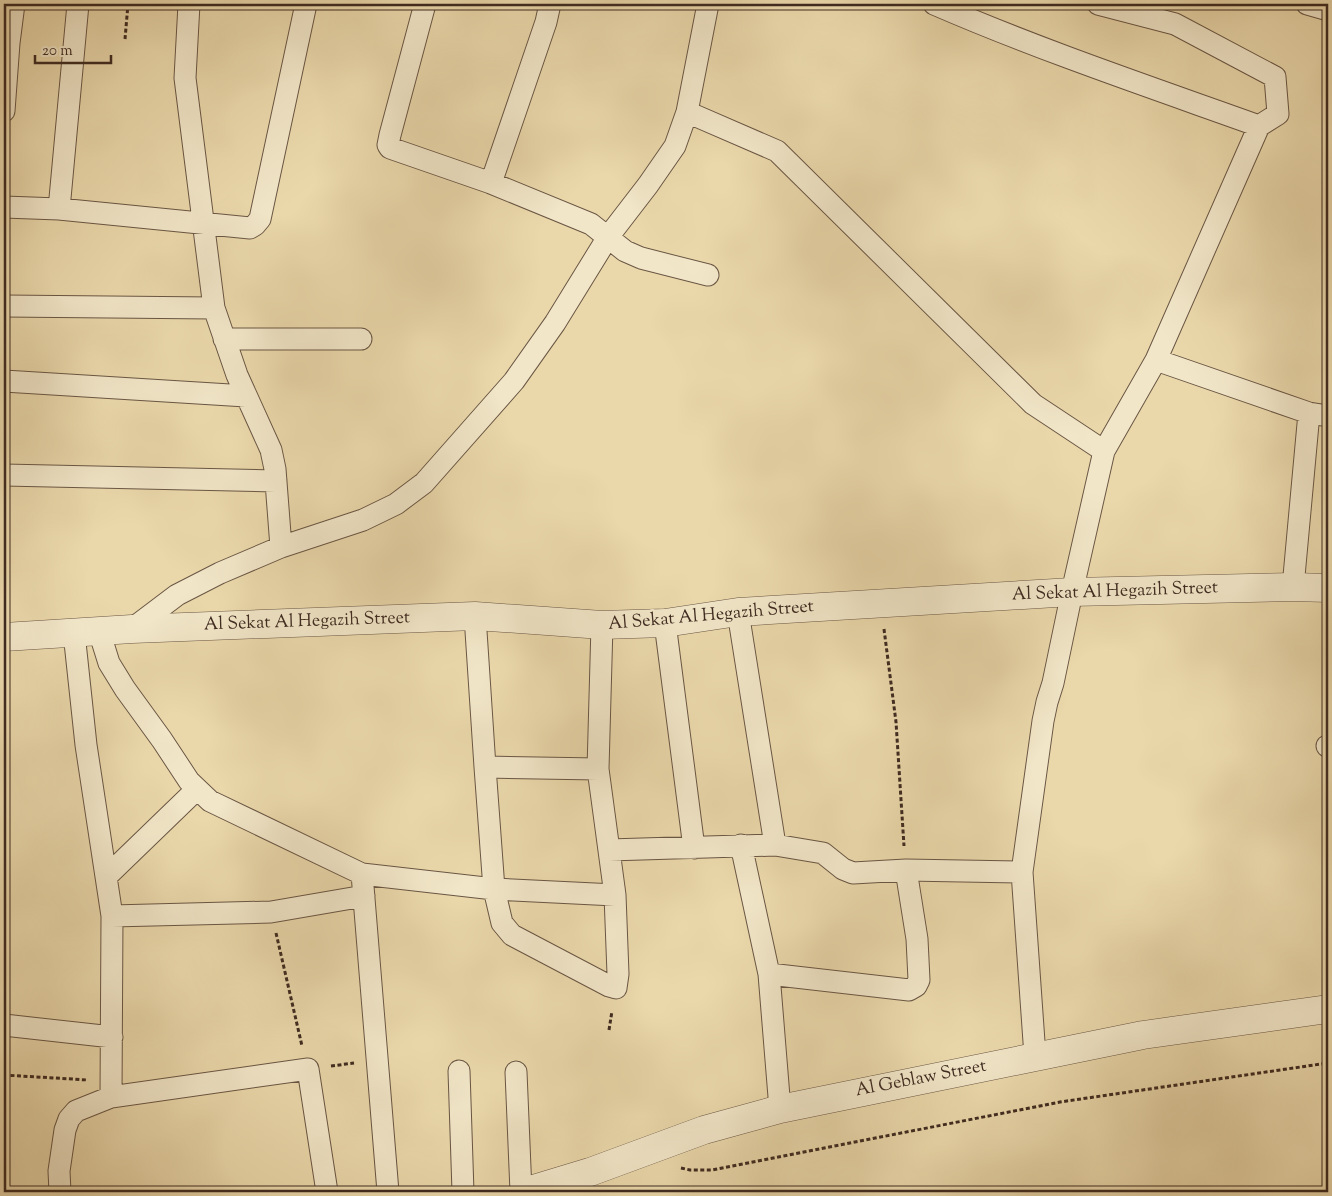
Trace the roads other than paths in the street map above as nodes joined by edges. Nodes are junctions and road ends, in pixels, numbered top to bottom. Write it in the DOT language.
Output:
graph roads {
  1 [pos="14,4"];
  2 [pos="78,4"];
  3 [pos="189,4"];
  4 [pos="306,4"];
  5 [pos="425,4"];
  6 [pos="550,4"];
  7 [pos="708,4"];
  8 [pos="934,4"];
  9 [pos="1098,4"];
  10 [pos="1307,4"];
  11 [pos="1328,10"];
  12 [pos="4,111"];
  13 [pos="687,112"];
  14 [pos="1259,126"];
  15 [pos="491,183"];
  16 [pos="4,207"];
  17 [pos="59,209"];
  18 [pos="203,222"];
  19 [pos="608,237"];
  20 [pos="708,275"];
  21 [pos="4,306"];
  22 [pos="214,308"];
  23 [pos="224,339"];
  24 [pos="360,340"];
  25 [pos="1156,360"];
  26 [pos="4,381"];
  27 [pos="246,396"];
  28 [pos="1318,415"];
  29 [pos="1104,451"];
  30 [pos="4,475"];
  31 [pos="276,481"];
  32 [pos="281,547"];
  33 [pos="1293,587"];
  34 [pos="1328,588"];
  35 [pos="1072,592"];
  36 [pos="738,612"];
  37 [pos="475,616"];
  38 [pos="665,622"];
  39 [pos="602,625"];
  40 [pos="132,629"];
  41 [pos="87,632"];
  42 [pos="4,637"];
  43 [pos="485,767"];
  44 [pos="598,769"];
  45 [pos="197,788"];
  46 [pos="740,845"];
  47 [pos="775,846"];
  48 [pos="694,848"];
  49 [pos="609,850"];
  50 [pos="906,870"];
  51 [pos="1022,872"];
  52 [pos="362,874"];
  53 [pos="106,877"];
  54 [pos="494,889"];
  55 [pos="615,895"];
  56 [pos="364,896"];
  57 [pos="112,916"];
  58 [pos="770,974"];
  59 [pos="1328,1009"];
  60 [pos="4,1025"];
  61 [pos="112,1036"];
  62 [pos="1035,1056"];
  63 [pos="458,1071"];
  64 [pos="516,1072"];
  65 [pos="111,1089"];
  66 [pos="780,1109"];
  67 [pos="60,1192"];
  68 [pos="328,1192"];
  69 [pos="388,1192"];
  70 [pos="463,1192"];
  71 [pos="523,1192"];
  1 -- 12 [label="street"];
  2 -- 17 [label="street"];
  3 -- 18 [label="street"];
  4 -- 18 [label="street"];
  5 -- 15 [label="street"];
  6 -- 15 [label="street"];
  7 -- 13 [label="street"];
  8 -- 14 [label="street"];
  9 -- 14 [label="street"];
  10 -- 11 [label="street"];
  13 -- 19 [label="street"];
  13 -- 29 [label="street"];
  14 -- 25 [label="street"];
  15 -- 19 [label="street"];
  16 -- 17 [label="street"];
  17 -- 18 [label="street"];
  18 -- 22 [label="street"];
  19 -- 20 [label="street"];
  19 -- 32 [label="street"];
  21 -- 22 [label="street"];
  22 -- 23 [label="street"];
  23 -- 24 [label="street"];
  23 -- 27 [label="street"];
  25 -- 28 [label="street"];
  25 -- 29 [label="street"];
  26 -- 27 [label="street"];
  27 -- 31 [label="street"];
  28 -- 33 [label="street"];
  29 -- 35 [label="street"];
  30 -- 31 [label="street"];
  31 -- 32 [label="street"];
  32 -- 40 [label="street"];
  33 -- 34 [label="street, Al Sekat Al Hegazih Street"];
  33 -- 35 [label="street, Al Sekat Al Hegazih Street"];
  35 -- 36 [label="street, Al Sekat Al Hegazih Street"];
  35 -- 51 [label="street"];
  36 -- 38 [label="street, Al Sekat Al Hegazih Street"];
  36 -- 47 [label="street"];
  37 -- 39 [label="street, Al Sekat Al Hegazih Street"];
  37 -- 40 [label="street, Al Sekat Al Hegazih Street"];
  37 -- 43 [label="street"];
  38 -- 39 [label="street, Al Sekat Al Hegazih Street"];
  38 -- 48 [label="street"];
  39 -- 44 [label="street"];
  40 -- 41 [label="street, Al Sekat Al Hegazih Street"];
  41 -- 42 [label="street, Al Sekat Al Hegazih Street"];
  41 -- 45 [label="street"];
  41 -- 53 [label="street"];
  43 -- 44 [label="street"];
  43 -- 54 [label="street"];
  44 -- 49 [label="street"];
  45 -- 52 [label="street"];
  45 -- 53 [label="street"];
  46 -- 47 [label="street"];
  46 -- 48 [label="street"];
  46 -- 58 [label="street"];
  47 -- 50 [label="street"];
  48 -- 49 [label="street"];
  49 -- 55 [label="street"];
  50 -- 51 [label="street"];
  50 -- 58 [label="street"];
  51 -- 62 [label="street"];
  52 -- 54 [label="street"];
  52 -- 56 [label="street"];
  53 -- 57 [label="street"];
  54 -- 55 [label="street"];
  54 -- 55 [label="street"];
  56 -- 57 [label="street"];
  56 -- 69 [label="street"];
  57 -- 61 [label="street"];
  58 -- 66 [label="street"];
  59 -- 62 [label="street, Al Geblaw Street"];
  60 -- 61 [label="street"];
  61 -- 65 [label="street"];
  62 -- 66 [label="street, Al Geblaw Street"];
  63 -- 70 [label="street"];
  64 -- 71 [label="street"];
  65 -- 67 [label="street"];
  65 -- 68 [label="street"];
  66 -- 71 [label="street, Al Geblaw Street"];
}
